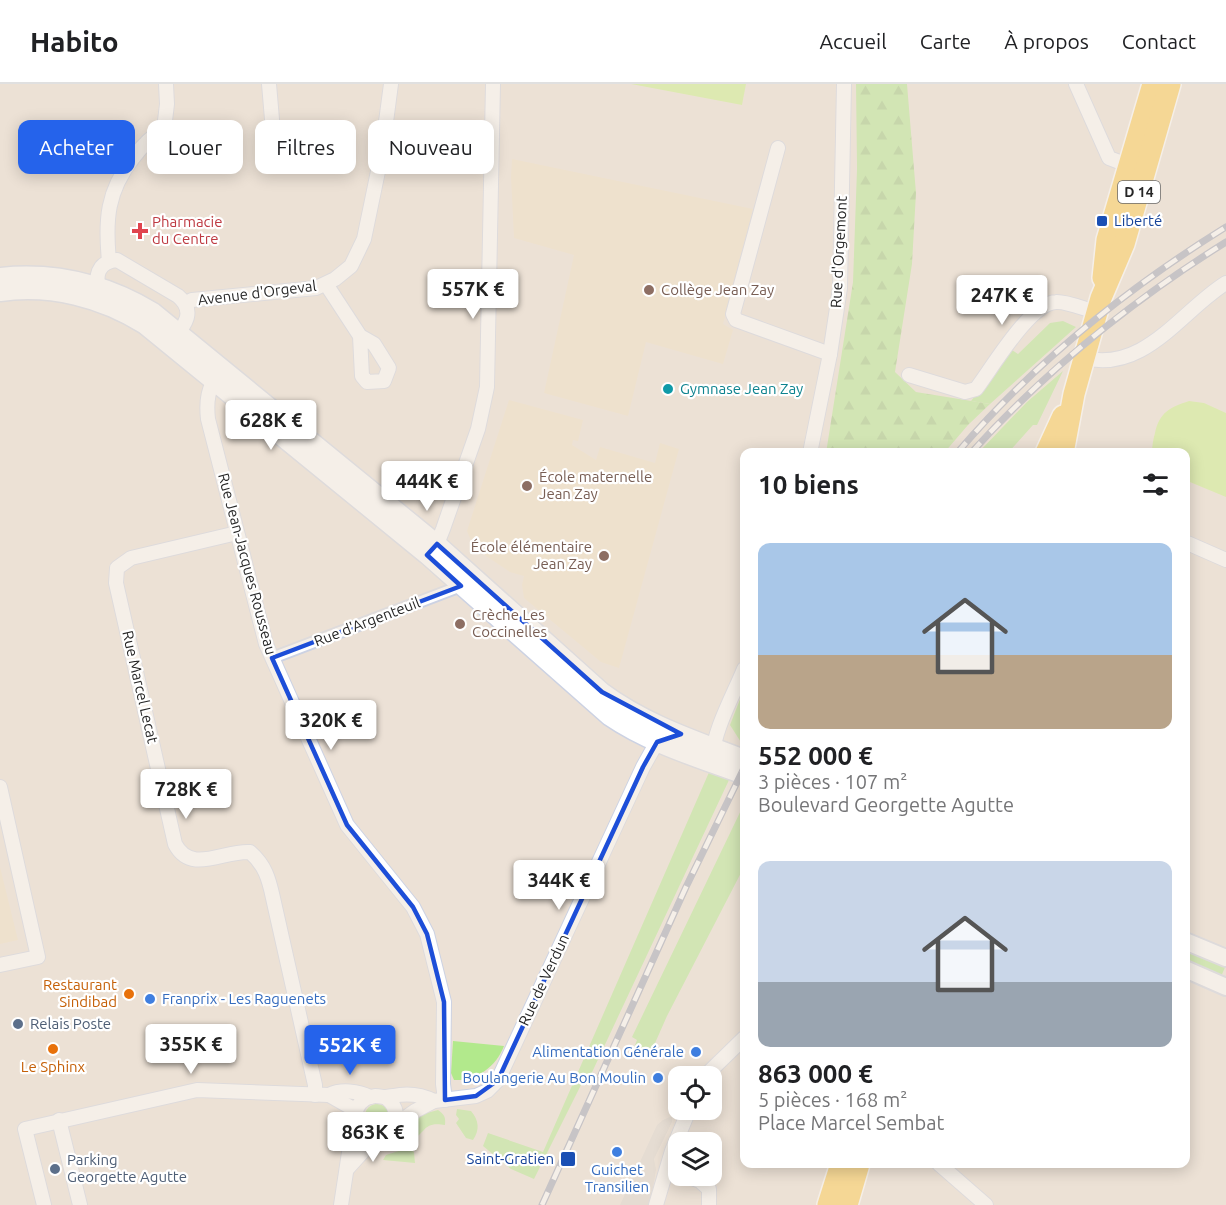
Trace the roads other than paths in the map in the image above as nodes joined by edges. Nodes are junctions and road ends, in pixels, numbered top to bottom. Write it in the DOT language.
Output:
graph roads {
  1 [pos="166,84"];
  2 [pos="269,84"];
  3 [pos="391,84"];
  4 [pos="493,84"];
  5 [pos="844,84"];
  6 [pos="1076,84"];
  7 [pos="1153,84"];
  8 [pos="1170,84"];
  9 [pos="272,120"];
  10 [pos="778,148"];
  11 [pos="1137,168"];
  12 [pos="109,261"];
  13 [pos="0,277"];
  14 [pos="1226,283"];
  15 [pos="326,284"];
  16 [pos="97,285"];
  17 [pos="0,292"];
  18 [pos="186,303"];
  19 [pos="106,305"];
  20 [pos="1099,305"];
  21 [pos="360,336"];
  22 [pos="174,338"];
  23 [pos="830,354"];
  24 [pos="1084,358"];
  25 [pos="218,374"];
  26 [pos="388,375"];
  27 [pos="909,375"];
  28 [pos="403,376"];
  29 [pos="1074,394"];
  30 [pos="811,448"];
  31 [pos="1048,448"];
  32 [pos="1064,448"];
  33 [pos="237,533"];
  34 [pos="1190,544"];
  35 [pos="432,549"];
  36 [pos="1226,560"];
  37 [pos="462,586"];
  38 [pos="272,658"];
  39 [pos="740,680"];
  40 [pos="681,735"];
  41 [pos="657,742"];
  42 [pos="714,755"];
  43 [pos="740,758"];
  44 [pos="740,772"];
  45 [pos="0,788"];
  46 [pos="1190,943"];
  47 [pos="1226,958"];
  48 [pos="0,965"];
  49 [pos="1190,971"];
  50 [pos="1226,987"];
  51 [pos="740,1042"];
  52 [pos="715,1066"];
  53 [pos="322,1095"];
  54 [pos="370,1097"];
  55 [pos="385,1097"];
  56 [pos="440,1101"];
  57 [pos="59,1120"];
  58 [pos="357,1120"];
  59 [pos="395,1125"];
  60 [pos="377,1136"];
  61 [pos="348,1168"];
  62 [pos="833,1168"];
  63 [pos="840,1168"];
  64 [pos="851,1168"];
  65 [pos="858,1168"];
  66 [pos="944,1168"];
  67 [pos="668,1179"];
  68 [pos="706,1186"];
  69 [pos="44,1205"];
  70 [pos="80,1205"];
  71 [pos="341,1205"];
  72 [pos="656,1205"];
  73 [pos="709,1205"];
  74 [pos="826,1205"];
  75 [pos="842,1205"];
  76 [pos="847,1205"];
  77 [pos="987,1205"];
  1 -- 12 [label="street"];
  2 -- 9 [label="street"];
  3 -- 15 [label="street, Avenue d'Orgeval"];
  4 -- 35 [label="street"];
  5 -- 23 [label="street, Rue d'Orgemont"];
  6 -- 11 [label="street"];
  7 -- 11 [label="main road, D 14"];
  8 -- 11 [label="main road, D 14"];
  10 -- 23 [label="street"];
  11 -- 20 [label="main road, D 14"];
  12 -- 16 [label="street"];
  12 -- 18 [label="street, Avenue d'Orgeval"];
  13 -- 16 [label="main road"];
  14 -- 24 [label="street"];
  15 -- 18 [label="street, Avenue d'Orgeval"];
  15 -- 21 [label="street"];
  16 -- 19 [label="street"];
  16 -- 22 [label="main road"];
  17 -- 19 [label="main road"];
  18 -- 22 [label="street, Avenue d'Orgeval"];
  19 -- 22 [label="main road"];
  20 -- 24 [label="main road, D 14"];
  20 -- 27 [label="street"];
  21 -- 26 [label="street"];
  21 -- 26 [label="street"];
  22 -- 25 [label="main road"];
  23 -- 30 [label="street, Rue d'Orgemont"];
  24 -- 29 [label="main road, D 14"];
  25 -- 33 [label="street, Rue Jean-Jacques Rousseau"];
  25 -- 35 [label="main road"];
  26 -- 28 [label="street"];
  29 -- 31 [label="main road, D 14"];
  29 -- 32 [label="main road, D 14"];
  33 -- 38 [label="street, Rue Jean-Jacques Rousseau"];
  33 -- 53 [label="street, Rue Marcel Lecat"];
  34 -- 36 [label="street"];
  35 -- 37 [label="main road"];
  35 -- 40 [label="main road"];
  37 -- 38 [label="street, Rue d'Argenteuil"];
  37 -- 41 [label="main road"];
  38 -- 56 [label="street, Rue Jean-Jacques Rousseau"];
  39 -- 42 [label="street"];
  40 -- 41 [label="street"];
  40 -- 42 [label="main road"];
  41 -- 42 [label="main road"];
  41 -- 56 [label="street, Rue de Verdun"];
  42 -- 43 [label="main road"];
  42 -- 44 [label="main road"];
  45 -- 48 [label="street"];
  46 -- 47 [label="street"];
  49 -- 50 [label="street"];
  51 -- 52 [label="street"];
  53 -- 54 [label="street"];
  53 -- 57 [label="street"];
  53 -- 58 [label="street"];
  54 -- 55 [label="street"];
  54 -- 58 [label="street"];
  55 -- 56 [label="street"];
  55 -- 59 [label="street"];
  56 -- 59 [label="street"];
  57 -- 69 [label="street"];
  57 -- 70 [label="street"];
  58 -- 60 [label="street"];
  58 -- 61 [label="street"];
  59 -- 60 [label="street"];
  60 -- 61 [label="street"];
  61 -- 71 [label="street"];
  62 -- 74 [label="main road"];
  63 -- 74 [label="main road"];
  64 -- 75 [label="main road"];
  65 -- 76 [label="main road"];
  66 -- 77 [label="street"];
  67 -- 72 [label="street"];
  68 -- 73 [label="street"];
}
